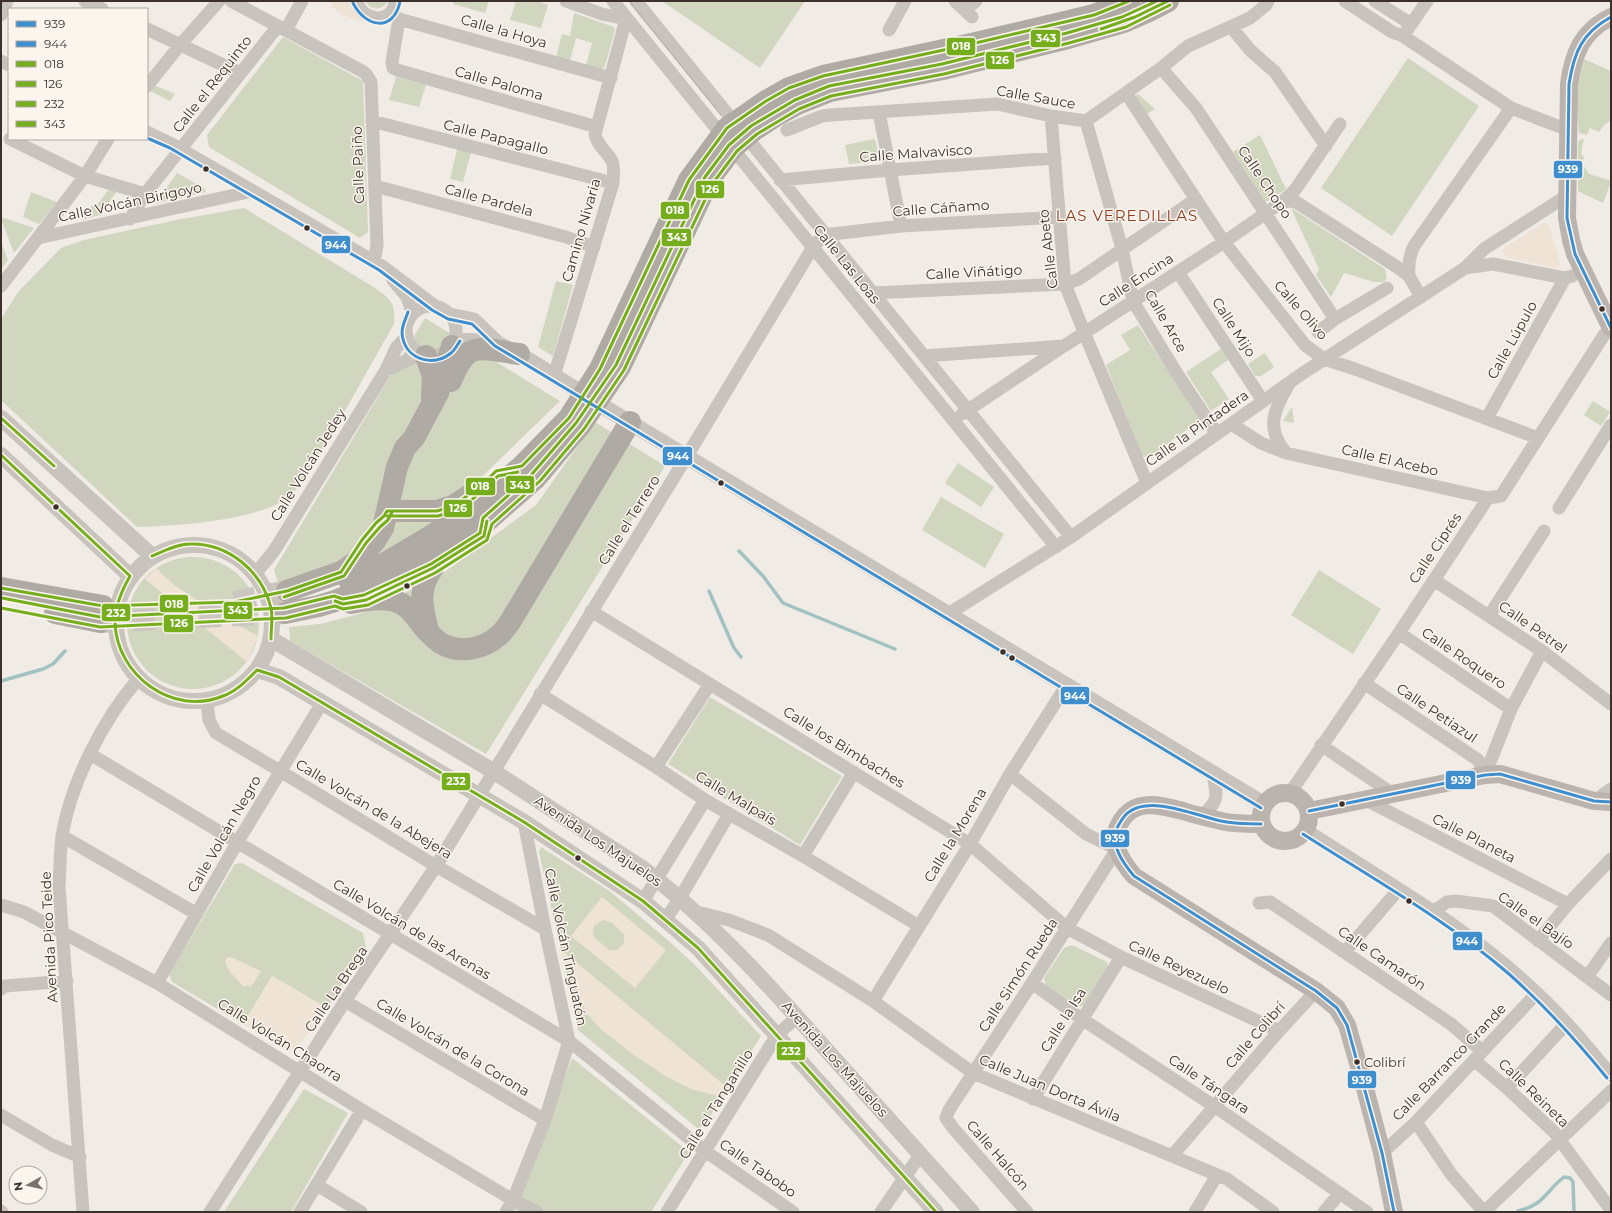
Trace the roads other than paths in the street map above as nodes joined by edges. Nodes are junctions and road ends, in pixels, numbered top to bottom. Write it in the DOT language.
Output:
graph roads {
  1 [pos="7,1"];
  2 [pos="85,1"];
  3 [pos="219,1"];
  4 [pos="231,1"];
  5 [pos="302,1"];
  6 [pos="357,1"];
  7 [pos="395,1"];
  8 [pos="566,1"];
  9 [pos="613,1"];
  10 [pos="636,1"];
  11 [pos="905,1"];
  12 [pos="955,1"];
  13 [pos="976,1"];
  14 [pos="1129,1"];
  15 [pos="1168,1"];
  16 [pos="1268,1"];
  17 [pos="1345,1"];
  18 [pos="1375,1"];
  19 [pos="1427,1"];
  20 [pos="100,8"];
  21 [pos="1,15"];
  22 [pos="394,16"];
  23 [pos="1611,17"];
  24 [pos="626,19"];
  25 [pos="1411,24"];
  26 [pos="1231,27"];
  27 [pos="282,28"];
  28 [pos="148,30"];
  29 [pos="889,30"];
  30 [pos="639,34"];
  31 [pos="1403,36"];
  32 [pos="180,45"];
  33 [pos="618,50"];
  34 [pos="1161,68"];
  35 [pos="240,73"];
  36 [pos="611,78"];
  37 [pos="148,85"];
  38 [pos="1126,94"];
  39 [pos="1511,108"];
  40 [pos="879,112"];
  41 [pos="1051,116"];
  42 [pos="1086,121"];
  43 [pos="372,122"];
  44 [pos="1340,124"];
  45 [pos="597,127"];
  46 [pos="787,130"];
  47 [pos="1568,130"];
  48 [pos="148,133"];
  49 [pos="11,140"];
  50 [pos="107,140"];
  51 [pos="1326,146"];
  52 [pos="181,150"];
  53 [pos="756,151"];
  54 [pos="1055,158"];
  55 [pos="744,161"];
  56 [pos="890,170"];
  57 [pos="85,176"];
  58 [pos="780,180"];
  59 [pos="612,183"];
  60 [pos="375,186"];
  61 [pos="253,191"];
  62 [pos="145,194"];
  63 [pos="1568,195"];
  64 [pos="1296,196"];
  65 [pos="1196,200"];
  66 [pos="1267,214"];
  67 [pos="1060,217"];
  68 [pos="130,219"];
  69 [pos="901,226"];
  70 [pos="824,235"];
  71 [pos="38,238"];
  72 [pos="1224,242"];
  73 [pos="1494,242"];
  74 [pos="594,247"];
  75 [pos="813,247"];
  76 [pos="1122,249"];
  77 [pos="1410,255"];
  78 [pos="378,264"];
  79 [pos="1498,266"];
  80 [pos="1397,267"];
  81 [pos="1465,268"];
  82 [pos="1178,272"];
  83 [pos="1583,273"];
  84 [pos="1409,276"];
  85 [pos="1565,278"];
  86 [pos="1065,284"];
  87 [pos="1,286"];
  88 [pos="1387,288"];
  89 [pos="873,293"];
  90 [pos="1421,297"];
  91 [pos="1133,301"];
  92 [pos="435,306"];
  93 [pos="413,314"];
  94 [pos="450,314"];
  95 [pos="1334,319"];
  96 [pos="1611,328"];
  97 [pos="1084,332"];
  98 [pos="1318,332"];
  99 [pos="407,336"];
  100 [pos="454,342"];
  101 [pos="498,342"];
  102 [pos="1064,346"];
  103 [pos="519,354"];
  104 [pos="424,355"];
  105 [pos="924,356"];
  106 [pos="1324,359"];
  107 [pos="386,370"];
  108 [pos="554,376"];
  109 [pos="1290,383"];
  110 [pos="1263,401"];
  111 [pos="431,406"];
  112 [pos="968,409"];
  113 [pos="1,418"];
  114 [pos="622,418"];
  115 [pos="1487,418"];
  116 [pos="954,420"];
  117 [pos="1231,424"];
  118 [pos="1611,425"];
  119 [pos="1217,434"];
  120 [pos="414,438"];
  121 [pos="1538,438"];
  122 [pos="1286,453"];
  123 [pos="1,455"];
  124 [pos="687,456"];
  125 [pos="522,466"];
  126 [pos="1147,483"];
  127 [pos="1488,498"];
  128 [pos="1559,508"];
  129 [pos="387,511"];
  130 [pos="421,511"];
  131 [pos="487,521"];
  132 [pos="1544,532"];
  133 [pos="1071,537"];
  134 [pos="1056,547"];
  135 [pos="152,556"];
  136 [pos="433,568"];
  137 [pos="255,574"];
  138 [pos="130,576"];
  139 [pos="1434,580"];
  140 [pos="1,588"];
  141 [pos="366,600"];
  142 [pos="285,601"];
  143 [pos="335,601"];
  144 [pos="1,603"];
  145 [pos="591,611"];
  146 [pos="948,614"];
  147 [pos="1489,616"];
  148 [pos="428,632"];
  149 [pos="1399,633"];
  150 [pos="271,639"];
  151 [pos="1542,651"];
  152 [pos="257,670"];
  153 [pos="138,679"];
  154 [pos="1364,683"];
  155 [pos="710,684"];
  156 [pos="1066,686"];
  157 [pos="540,694"];
  158 [pos="207,701"];
  159 [pos="322,703"];
  160 [pos="1611,704"];
  161 [pos="1512,709"];
  162 [pos="1321,745"];
  163 [pos="90,754"];
  164 [pos="656,767"];
  165 [pos="280,771"];
  166 [pos="854,772"];
  167 [pos="1010,774"];
  168 [pos="1213,774"];
  169 [pos="1485,775"];
  170 [pos="486,783"];
  171 [pos="1611,790"];
  172 [pos="1290,793"];
  173 [pos="1393,794"];
  174 [pos="705,800"];
  175 [pos="1366,800"];
  176 [pos="1602,802"];
  177 [pos="1264,804"];
  178 [pos="1309,811"];
  179 [pos="729,814"];
  180 [pos="1202,816"];
  181 [pos="524,822"];
  182 [pos="1261,824"];
  183 [pos="1306,830"];
  184 [pos="62,836"];
  185 [pos="237,843"];
  186 [pos="970,844"];
  187 [pos="1117,849"];
  188 [pos="803,856"];
  189 [pos="1611,859"];
  190 [pos="436,866"];
  191 [pos="657,879"];
  192 [pos="1399,889"];
  193 [pos="680,898"];
  194 [pos="643,901"];
  195 [pos="1259,903"];
  196 [pos="1568,904"];
  197 [pos="1,905"];
  198 [pos="1434,911"];
  199 [pos="697,912"];
  200 [pos="197,914"];
  201 [pos="665,920"];
  202 [pos="919,926"];
  203 [pos="1067,928"];
  204 [pos="544,929"];
  205 [pos="64,934"];
  206 [pos="391,935"];
  207 [pos="1538,941"];
  208 [pos="1611,943"];
  209 [pos="1345,952"];
  210 [pos="1121,957"];
  211 [pos="1588,976"];
  212 [pos="67,981"];
  213 [pos="157,983"];
  214 [pos="1032,983"];
  215 [pos="1,989"];
  216 [pos="1316,992"];
  217 [pos="1538,993"];
  218 [pos="1611,995"];
  219 [pos="345,1001"];
  220 [pos="873,1001"];
  221 [pos="797,1017"];
  222 [pos="1082,1019"];
  223 [pos="1567,1023"];
  224 [pos="1279,1031"];
  225 [pos="777,1035"];
  226 [pos="569,1041"];
  227 [pos="1478,1056"];
  228 [pos="300,1071"];
  229 [pos="973,1074"];
  230 [pos="1611,1075"];
  231 [pos="1507,1088"];
  232 [pos="1611,1091"];
  233 [pos="1033,1099"];
  234 [pos="1214,1106"];
  235 [pos="362,1110"];
  236 [pos="1,1115"];
  237 [pos="946,1118"];
  238 [pos="545,1120"];
  239 [pos="1416,1122"];
  240 [pos="1560,1140"];
  241 [pos="705,1151"];
  242 [pos="1382,1153"];
  243 [pos="920,1155"];
  244 [pos="1172,1156"];
  245 [pos="80,1157"];
  246 [pos="1217,1175"];
  247 [pos="905,1177"];
  248 [pos="317,1185"];
  249 [pos="1340,1193"];
  250 [pos="513,1200"];
  251 [pos="1611,1210"];
  252 [pos="84,1212"];
  253 [pos="210,1212"];
  254 [pos="300,1212"];
  255 [pos="361,1212"];
  256 [pos="506,1212"];
  257 [pos="537,1212"];
  258 [pos="667,1212"];
  259 [pos="793,1212"];
  260 [pos="881,1212"];
  261 [pos="936,1212"];
  262 [pos="972,1212"];
  263 [pos="1027,1212"];
  264 [pos="1195,1212"];
  265 [pos="1273,1212"];
  266 [pos="1324,1212"];
  267 [pos="1367,1212"];
  268 [pos="1394,1212"];
  269 [pos="1484,1212"];
  1 -- 21 [label="street"];
  2 -- 20 [label="street"];
  3 -- 32 [label="street"];
  4 -- 27 [label="street"];
  5 -- 27 [label="street, Calle el Requinto"];
  6 -- 22 [label="street"];
  7 -- 22 [label="street"];
  8 -- 24 [label="street"];
  9 -- 24 [label="street, Calle Las Loas"];
  10 -- 53 [label="street, Calle Las Loas"];
  11 -- 29 [label="street"];
  12 -- 13 [label="street"];
  14 -- 125 [label="highway"];
  15 -- 131 [label="highway"];
  16 -- 26 [label="street, Calle Sauce"];
  17 -- 31 [label="street"];
  18 -- 25 [label="street"];
  19 -- 25 [label="street"];
  22 -- 36 [label="street, Calle la Hoya"];
  22 -- 45 [label="street, Calle Paloma"];
  23 -- 47 [label="main road"];
  24 -- 30 [label="street, Calle Las Loas"];
  24 -- 33 [label="street, Camino Nivaria"];
  25 -- 31 [label="street"];
  26 -- 34 [label="street, Calle Sauce"];
  26 -- 51 [label="street"];
  27 -- 35 [label="street, Calle el Requinto"];
  27 -- 43 [label="street, Calle Paiño"];
  28 -- 32 [label="street"];
  30 -- 33 [label="street"];
  30 -- 55 [label="street, Calle Las Loas"];
  31 -- 39 [label="street"];
  32 -- 35 [label="street"];
  32 -- 37 [label="street"];
  33 -- 36 [label="street, Camino Nivaria"];
  34 -- 38 [label="street, Calle Sauce"];
  34 -- 66 [label="street, Calle Chopo"];
  35 -- 52 [label="street, Calle el Requinto"];
  36 -- 45 [label="street, Camino Nivaria"];
  38 -- 42 [label="street, Calle Sauce"];
  38 -- 65 [label="street, Calle Olivo"];
  39 -- 47 [label="street"];
  39 -- 77 [label="street"];
  40 -- 41 [label="street, Calle Sauce"];
  40 -- 46 [label="street, Calle Sauce"];
  40 -- 56 [label="street"];
  41 -- 42 [label="street, Calle Sauce"];
  41 -- 54 [label="street, Calle Abeto"];
  42 -- 76 [label="street, Calle Arce"];
  43 -- 59 [label="street, Calle Papagallo"];
  43 -- 60 [label="street, Calle Paiño"];
  44 -- 51 [label="street"];
  45 -- 59 [label="street, Camino Nivaria"];
  47 -- 63 [label="main road"];
  48 -- 52 [label="street"];
  49 -- 57 [label="street"];
  50 -- 57 [label="street"];
  51 -- 64 [label="street"];
  52 -- 61 [label="street"];
  52 -- 62 [label="street, Calle el Requinto"];
  53 -- 55 [label="street"];
  53 -- 58 [label="street, Calle Las Loas"];
  54 -- 56 [label="street, Calle Malvavisco"];
  54 -- 67 [label="street, Calle Abeto"];
  55 -- 75 [label="street, Calle Las Loas"];
  56 -- 58 [label="street, Calle Malvavisco"];
  56 -- 69 [label="street"];
  57 -- 62 [label="street"];
  57 -- 71 [label="street"];
  58 -- 70 [label="street, Calle Las Loas"];
  59 -- 74 [label="street, Camino Nivaria"];
  60 -- 74 [label="street, Calle Pardela"];
  60 -- 78 [label="street, Calle Paiño"];
  61 -- 68 [label="street, Calle Volcán Birigoyo"];
  61 -- 78 [label="street"];
  62 -- 68 [label="street, Calle el Requinto"];
  63 -- 73 [label="street"];
  63 -- 83 [label="main road"];
  64 -- 66 [label="street, Calle Encina"];
  64 -- 80 [label="street"];
  65 -- 72 [label="street, Calle Olivo"];
  65 -- 76 [label="street, Calle Viñátigo"];
  66 -- 72 [label="street, Calle Encina"];
  66 -- 95 [label="street, Calle Chopo"];
  67 -- 69 [label="street, Calle Cáñamo"];
  67 -- 86 [label="street, Calle Abeto"];
  68 -- 71 [label="street, Calle Volcán Birigoyo"];
  69 -- 70 [label="street, Calle Cáñamo"];
  70 -- 75 [label="street, Calle el Terrero"];
  70 -- 89 [label="street, Calle Las Loas"];
  71 -- 87 [label="street"];
  72 -- 82 [label="street, Calle Encina"];
  72 -- 106 [label="street, Calle Olivo"];
  73 -- 79 [label="street"];
  73 -- 81 [label="street"];
  74 -- 108 [label="street, Camino Nivaria"];
  75 -- 116 [label="street, Calle Las Loas"];
  75 -- 124 [label="street, Calle el Terrero"];
  76 -- 86 [label="street, Calle Viñátigo"];
  76 -- 91 [label="street, Calle Arce"];
  77 -- 80 [label="street"];
  77 -- 84 [label="street"];
  78 -- 92 [label="street"];
  78 -- 93 [label="street"];
  79 -- 81 [label="street"];
  79 -- 85 [label="street"];
  80 -- 84 [label="street"];
  81 -- 90 [label="street, Calle la Pintadera"];
  82 -- 91 [label="street, Calle Encina"];
  82 -- 110 [label="street, Calle Mijo"];
  83 -- 85 [label="street"];
  83 -- 96 [label="main road"];
  84 -- 90 [label="street"];
  85 -- 115 [label="street, Calle Lúpulo"];
  86 -- 89 [label="street, Calle Viñátigo"];
  86 -- 97 [label="street, Calle Abeto"];
  88 -- 95 [label="street"];
  89 -- 105 [label="street, Calle Las Loas"];
  90 -- 106 [label="street, Calle la Pintadera"];
  91 -- 97 [label="street, Calle Encina"];
  91 -- 119 [label="street, Calle Arce"];
  92 -- 93 [label="street"];
  92 -- 94 [label="street"];
  93 -- 99 [label="street"];
  94 -- 100 [label="street"];
  94 -- 101 [label="street"];
  95 -- 98 [label="street"];
  96 -- 121 [label="street, Calle Ciprés"];
  97 -- 102 [label="street, Calle Encina"];
  97 -- 126 [label="street, Calle Abeto"];
  99 -- 104 [label="street"];
  99 -- 107 [label="street, Calle Volcán Jedey"];
  100 -- 101 [label="street"];
  100 -- 104 [label="street"];
  100 -- 111 [label="highway"];
  101 -- 103 [label="street"];
  102 -- 105 [label="street"];
  102 -- 112 [label="street, Calle Encina"];
  103 -- 108 [label="street"];
  103 -- 111 [label="highway"];
  104 -- 107 [label="street"];
  104 -- 111 [label="highway"];
  105 -- 112 [label="street, Calle Las Loas"];
  106 -- 109 [label="street, Calle la Pintadera"];
  106 -- 115 [label="street, Calle Olivo"];
  107 -- 137 [label="street, Calle Volcán Jedey"];
  108 -- 114 [label="street"];
  109 -- 110 [label="street, Calle la Pintadera"];
  109 -- 122 [label="street"];
  110 -- 117 [label="street, Calle la Pintadera"];
  111 -- 120 [label="highway"];
  112 -- 116 [label="street, Calle Encina"];
  112 -- 133 [label="street, Calle Las Loas"];
  113 -- 135 [label="street"];
  114 -- 124 [label="street"];
  114 -- 148 [label="highway"];
  115 -- 121 [label="street, Calle Olivo"];
  116 -- 134 [label="street, Calle Las Loas"];
  117 -- 119 [label="street, Calle la Pintadera"];
  117 -- 122 [label="street, Calle El Acebo"];
  118 -- 128 [label="street"];
  119 -- 126 [label="street, Calle la Pintadera"];
  120 -- 129 [label="highway"];
  120 -- 130 [label="highway"];
  121 -- 127 [label="street, Calle Ciprés"];
  122 -- 127 [label="street, Calle El Acebo"];
  123 -- 138 [label="street"];
  124 -- 145 [label="street, Calle el Terrero"];
  124 -- 146 [label="street"];
  125 -- 130 [label="highway"];
  125 -- 142 [label="highway"];
  126 -- 133 [label="street, Calle la Pintadera"];
  127 -- 139 [label="street, Calle Ciprés"];
  129 -- 130 [label="highway"];
  129 -- 142 [label="highway"];
  131 -- 136 [label="highway"];
  131 -- 143 [label="highway"];
  132 -- 147 [label="street"];
  133 -- 134 [label="street, Calle la Pintadera"];
  134 -- 146 [label="street, Calle la Pintadera"];
  135 -- 137 [label="street"];
  135 -- 138 [label="street"];
  136 -- 141 [label="highway"];
  136 -- 148 [label="highway"];
  137 -- 150 [label="street"];
  138 -- 153 [label="street"];
  139 -- 147 [label="street, Calle Petrel"];
  139 -- 149 [label="street, Calle Ciprés"];
  140 -- 144 [label="highway"];
  141 -- 143 [label="highway"];
  141 -- 148 [label="highway"];
  142 -- 143 [label="highway"];
  145 -- 155 [label="street, Calle los Bimbaches"];
  145 -- 157 [label="street, Calle el Terrero"];
  146 -- 156 [label="street"];
  147 -- 151 [label="street, Calle Petrel"];
  149 -- 154 [label="street, Calle Ciprés"];
  149 -- 161 [label="street, Calle Roquero"];
  150 -- 152 [label="street"];
  150 -- 170 [label="street, Avenida Los Majuelos"];
  151 -- 160 [label="street, Calle Petrel"];
  151 -- 161 [label="street"];
  152 -- 158 [label="street"];
  152 -- 159 [label="street, Avenida Los Majuelos"];
  153 -- 158 [label="street"];
  153 -- 163 [label="street, Avenida Pico Teide"];
  154 -- 162 [label="street, Calle Ciprés"];
  154 -- 169 [label="street, Calle Petiazul"];
  155 -- 164 [label="street"];
  155 -- 166 [label="street, Calle los Bimbaches"];
  156 -- 167 [label="street, Calle la Morena"];
  156 -- 168 [label="street"];
  157 -- 164 [label="street, Calle Malpaís"];
  157 -- 170 [label="street, Calle el Terrero"];
  158 -- 165 [label="street, Calle Volcán de la Abejera"];
  159 -- 165 [label="street, Calle Volcán Negro"];
  159 -- 170 [label="street, Avenida Los Majuelos"];
  161 -- 169 [label="street"];
  162 -- 172 [label="street, Calle Ciprés"];
  162 -- 173 [label="street"];
  163 -- 184 [label="street, Avenida Pico Teide"];
  163 -- 185 [label="street, Calle Volcán de las Arenas"];
  164 -- 174 [label="street, Calle Malpaís"];
  165 -- 185 [label="street, Calle Volcán Negro"];
  165 -- 190 [label="street, Calle Volcán de la Abejera"];
  166 -- 186 [label="street, Calle los Bimbaches"];
  166 -- 188 [label="street"];
  167 -- 186 [label="street, Calle la Morena"];
  167 -- 187 [label="street"];
  168 -- 177 [label="street"];
  168 -- 180 [label="street"];
  169 -- 173 [label="main road"];
  169 -- 176 [label="main road"];
  170 -- 181 [label="street, Avenida Los Majuelos"];
  170 -- 190 [label="street, Calle La Brega"];
  170 -- 191 [label="street, Avenida Los Majuelos"];
  171 -- 176 [label="street"];
  172 -- 177 [label="main road"];
  172 -- 178 [label="main road"];
  173 -- 175 [label="main road"];
  174 -- 179 [label="street, Calle Malpaís"];
  174 -- 191 [label="street"];
  175 -- 178 [label="main road"];
  175 -- 196 [label="street, Calle Planeta"];
  177 -- 182 [label="main road"];
  178 -- 183 [label="main road"];
  179 -- 188 [label="street, Calle Malpaís"];
  179 -- 193 [label="street"];
  180 -- 182 [label="main road"];
  180 -- 187 [label="main road"];
  181 -- 194 [label="street, Avenida Los Majuelos"];
  181 -- 204 [label="street, Calle Volcán Tinguatón"];
  182 -- 183 [label="main road"];
  183 -- 192 [label="street"];
  184 -- 200 [label="street"];
  184 -- 205 [label="street, Avenida Pico Teide"];
  185 -- 200 [label="street, Calle Volcán Negro"];
  185 -- 206 [label="street, Calle Volcán de las Arenas"];
  186 -- 202 [label="street, Calle la Morena"];
  186 -- 203 [label="street, Calle los Bimbaches"];
  187 -- 203 [label="street, Calle Simón Rueda"];
  187 -- 216 [label="main road"];
  188 -- 202 [label="street, Calle Malpaís"];
  189 -- 196 [label="street"];
  190 -- 204 [label="street, Calle Volcán de la Abejera"];
  190 -- 206 [label="street, Calle La Brega"];
  191 -- 193 [label="street, Avenida Los Majuelos"];
  191 -- 194 [label="street"];
  192 -- 198 [label="street"];
  192 -- 209 [label="street"];
  193 -- 199 [label="street, Avenida Los Majuelos"];
  193 -- 201 [label="street"];
  194 -- 201 [label="street, Avenida Los Majuelos"];
  195 -- 209 [label="street, Calle Camarón"];
  196 -- 207 [label="street"];
  197 -- 205 [label="street, Calle Volcán Chaorra"];
  198 -- 207 [label="street, Calle el Bajío"];
  198 -- 217 [label="street"];
  199 -- 220 [label="street, Calle Juan Dorta Ávila"];
  199 -- 221 [label="street, Avenida Los Majuelos"];
  200 -- 213 [label="street, Calle Volcán Negro"];
  201 -- 225 [label="street, Avenida Los Majuelos"];
  202 -- 220 [label="street, Calle la Morena"];
  203 -- 210 [label="street, Calle Reyezuelo"];
  203 -- 214 [label="street, Calle Simón Rueda"];
  204 -- 226 [label="street, Calle Volcán Tinguatón"];
  205 -- 212 [label="street, Avenida Pico Teide"];
  205 -- 213 [label="street, Calle Volcán Chaorra"];
  206 -- 219 [label="street, Calle La Brega"];
  206 -- 226 [label="street, Calle Volcán de las Arenas"];
  207 -- 211 [label="street, Calle el Bajío"];
  208 -- 211 [label="street"];
  209 -- 227 [label="street, Calle Camarón"];
  210 -- 222 [label="street, Calle la Isa"];
  210 -- 224 [label="street, Calle Reyezuelo"];
  211 -- 218 [label="street, Calle el Bajío"];
  212 -- 215 [label="street"];
  212 -- 245 [label="street, Avenida Pico Teide"];
  213 -- 228 [label="street, Calle Volcán Chaorra"];
  214 -- 222 [label="street, Calle Tángara"];
  214 -- 229 [label="street, Calle Simón Rueda"];
  216 -- 224 [label="street, Calle Colibrí"];
  216 -- 242 [label="main road"];
  217 -- 223 [label="street"];
  217 -- 227 [label="street, Calle Barranco Grande"];
  219 -- 228 [label="street, Calle La Brega"];
  219 -- 238 [label="street, Calle Volcán de la Corona"];
  220 -- 229 [label="street, Calle Juan Dorta Ávila"];
  221 -- 225 [label="street, Calle el Tanganillo"];
  221 -- 243 [label="street, Avenida Los Majuelos"];
  222 -- 233 [label="street, Calle la Isa"];
  222 -- 234 [label="street, Calle Tángara"];
  223 -- 230 [label="street"];
  223 -- 231 [label="street"];
  224 -- 234 [label="street, Calle Colibrí"];
  225 -- 241 [label="street, Calle el Tanganillo"];
  225 -- 247 [label="street, Avenida Los Majuelos"];
  226 -- 238 [label="street, Calle Volcán Tinguatón"];
  226 -- 241 [label="street, Calle Volcán de las Arenas"];
  227 -- 231 [label="street, Calle Reineta"];
  227 -- 239 [label="street, Calle Barranco Grande"];
  228 -- 235 [label="street, Calle Volcán Chaorra"];
  228 -- 253 [label="street, Calle La Brega"];
  229 -- 233 [label="street, Calle Juan Dorta Ávila"];
  229 -- 237 [label="street, Calle Simón Rueda"];
  231 -- 240 [label="street, Calle Reineta"];
  232 -- 240 [label="street"];
  233 -- 244 [label="street, Calle Juan Dorta Ávila"];
  234 -- 244 [label="street, Calle Colibrí"];
  234 -- 249 [label="street, Calle Tángara"];
  235 -- 248 [label="street"];
  235 -- 250 [label="street, Calle Volcán Chaorra"];
  236 -- 245 [label="street"];
  237 -- 263 [label="street, Calle Halcón"];
  238 -- 250 [label="street, Calle Volcán Tinguatón"];
  239 -- 242 [label="street, Calle Barranco Grande"];
  239 -- 269 [label="street"];
  240 -- 251 [label="street, Calle Reineta"];
  240 -- 269 [label="street"];
  241 -- 258 [label="street, Calle el Tanganillo"];
  241 -- 259 [label="street, Calle Tabobo"];
  242 -- 268 [label="main road"];
  243 -- 247 [label="street"];
  243 -- 262 [label="street, Avenida Los Majuelos"];
  244 -- 246 [label="street, Calle Juan Dorta Ávila"];
  245 -- 252 [label="street, Avenida Pico Teide"];
  246 -- 264 [label="street"];
  246 -- 265 [label="street, Calle Juan Dorta Ávila"];
  247 -- 260 [label="street"];
  247 -- 261 [label="street, Avenida Los Majuelos"];
  248 -- 254 [label="street"];
  248 -- 255 [label="street"];
  249 -- 266 [label="street"];
  249 -- 267 [label="street, Calle Tángara"];
  250 -- 256 [label="street, Calle Volcán Tinguatón"];
  250 -- 257 [label="street, Calle Volcán Chaorra"];
}
